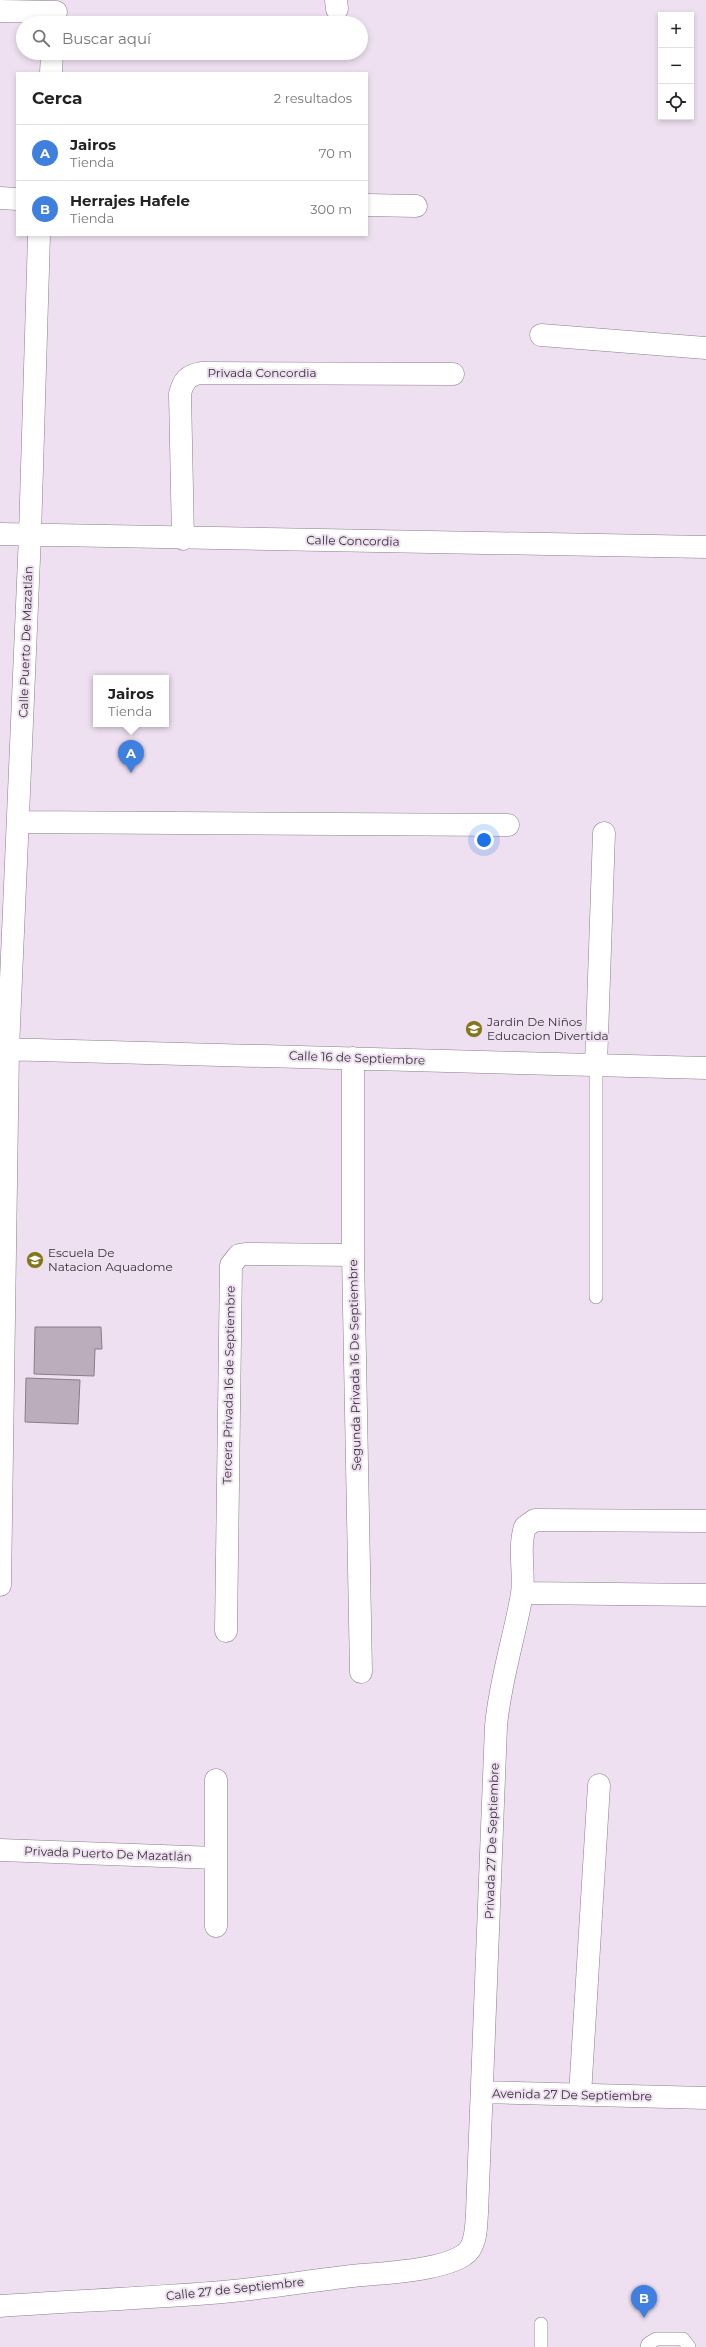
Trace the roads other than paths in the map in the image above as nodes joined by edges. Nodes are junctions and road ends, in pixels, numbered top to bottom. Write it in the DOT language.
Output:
graph roads {
  1 [pos="0,11"];
  2 [pos="56,12"];
  3 [pos="52,60"];
  4 [pos="51,72"];
  5 [pos="0,198"];
  6 [pos="16,198"];
  7 [pos="368,205"];
  8 [pos="416,206"];
  9 [pos="39,236"];
  10 [pos="541,335"];
  11 [pos="706,348"];
  12 [pos="453,374"];
  13 [pos="0,534"];
  14 [pos="30,535"];
  15 [pos="184,539"];
  16 [pos="706,547"];
  17 [pos="18,822"];
  18 [pos="508,825"];
  19 [pos="604,833"];
  20 [pos="4,1049"];
  21 [pos="353,1058"];
  22 [pos="596,1065"];
  23 [pos="706,1068"];
  24 [pos="353,1255"];
  25 [pos="596,1297"];
  26 [pos="3,1321"];
  27 [pos="706,1521"];
  28 [pos="0,1585"];
  29 [pos="522,1593"];
  30 [pos="706,1595"];
  31 [pos="226,1631"];
  32 [pos="361,1672"];
  33 [pos="216,1780"];
  34 [pos="599,1784"];
  35 [pos="0,1850"];
  36 [pos="216,1858"];
  37 [pos="216,1926"];
  38 [pos="482,2092"];
  39 [pos="580,2095"];
  40 [pos="706,2098"];
  41 [pos="466,2254"];
  42 [pos="0,2306"];
  43 [pos="541,2324"];
  44 [pos="541,2347"];
  45 [pos="647,2347"];
  46 [pos="689,2347"];
  1 -- 2 [label="street"];
  3 -- 4 [label="street"];
  5 -- 6 [label="street"];
  7 -- 8 [label="street"];
  9 -- 14 [label="street, Calle Puerto De Mazatlán"];
  10 -- 11 [label="street"];
  12 -- 15 [label="street, Privada Concordia"];
  13 -- 14 [label="street, Calle Concordia"];
  14 -- 15 [label="street, Calle Concordia"];
  14 -- 17 [label="street, Calle Puerto De Mazatlán"];
  15 -- 16 [label="street, Calle Concordia"];
  17 -- 18 [label="street"];
  17 -- 20 [label="street, Calle Puerto De Mazatlán"];
  19 -- 22 [label="street"];
  20 -- 21 [label="street, Calle 16 de Septiembre"];
  20 -- 26 [label="street"];
  21 -- 22 [label="street, Calle 16 de Septiembre"];
  21 -- 24 [label="street, Segunda Privada 16 De Septiembre"];
  22 -- 23 [label="street, Calle 16 de Septiembre"];
  22 -- 25 [label="lane"];
  24 -- 31 [label="street, Tercera Privada 16 de Septiembre"];
  24 -- 32 [label="street, Segunda Privada 16 De Septiembre"];
  26 -- 28 [label="street"];
  27 -- 29 [label="street, Privada 27 De Septiembre"];
  29 -- 30 [label="street"];
  29 -- 38 [label="street, Privada 27 De Septiembre"];
  33 -- 36 [label="street"];
  34 -- 39 [label="street"];
  35 -- 36 [label="street, Privada Puerto De Mazatlán"];
  36 -- 37 [label="street"];
  38 -- 39 [label="street, Avenida 27 De Septiembre"];
  38 -- 41 [label="street, Avenida 27 De Septiembre"];
  39 -- 40 [label="street, Avenida 27 De Septiembre"];
  41 -- 42 [label="street, Calle 27 de Septiembre"];
  43 -- 44 [label="lane"];
  45 -- 46 [label="lane"];
}
